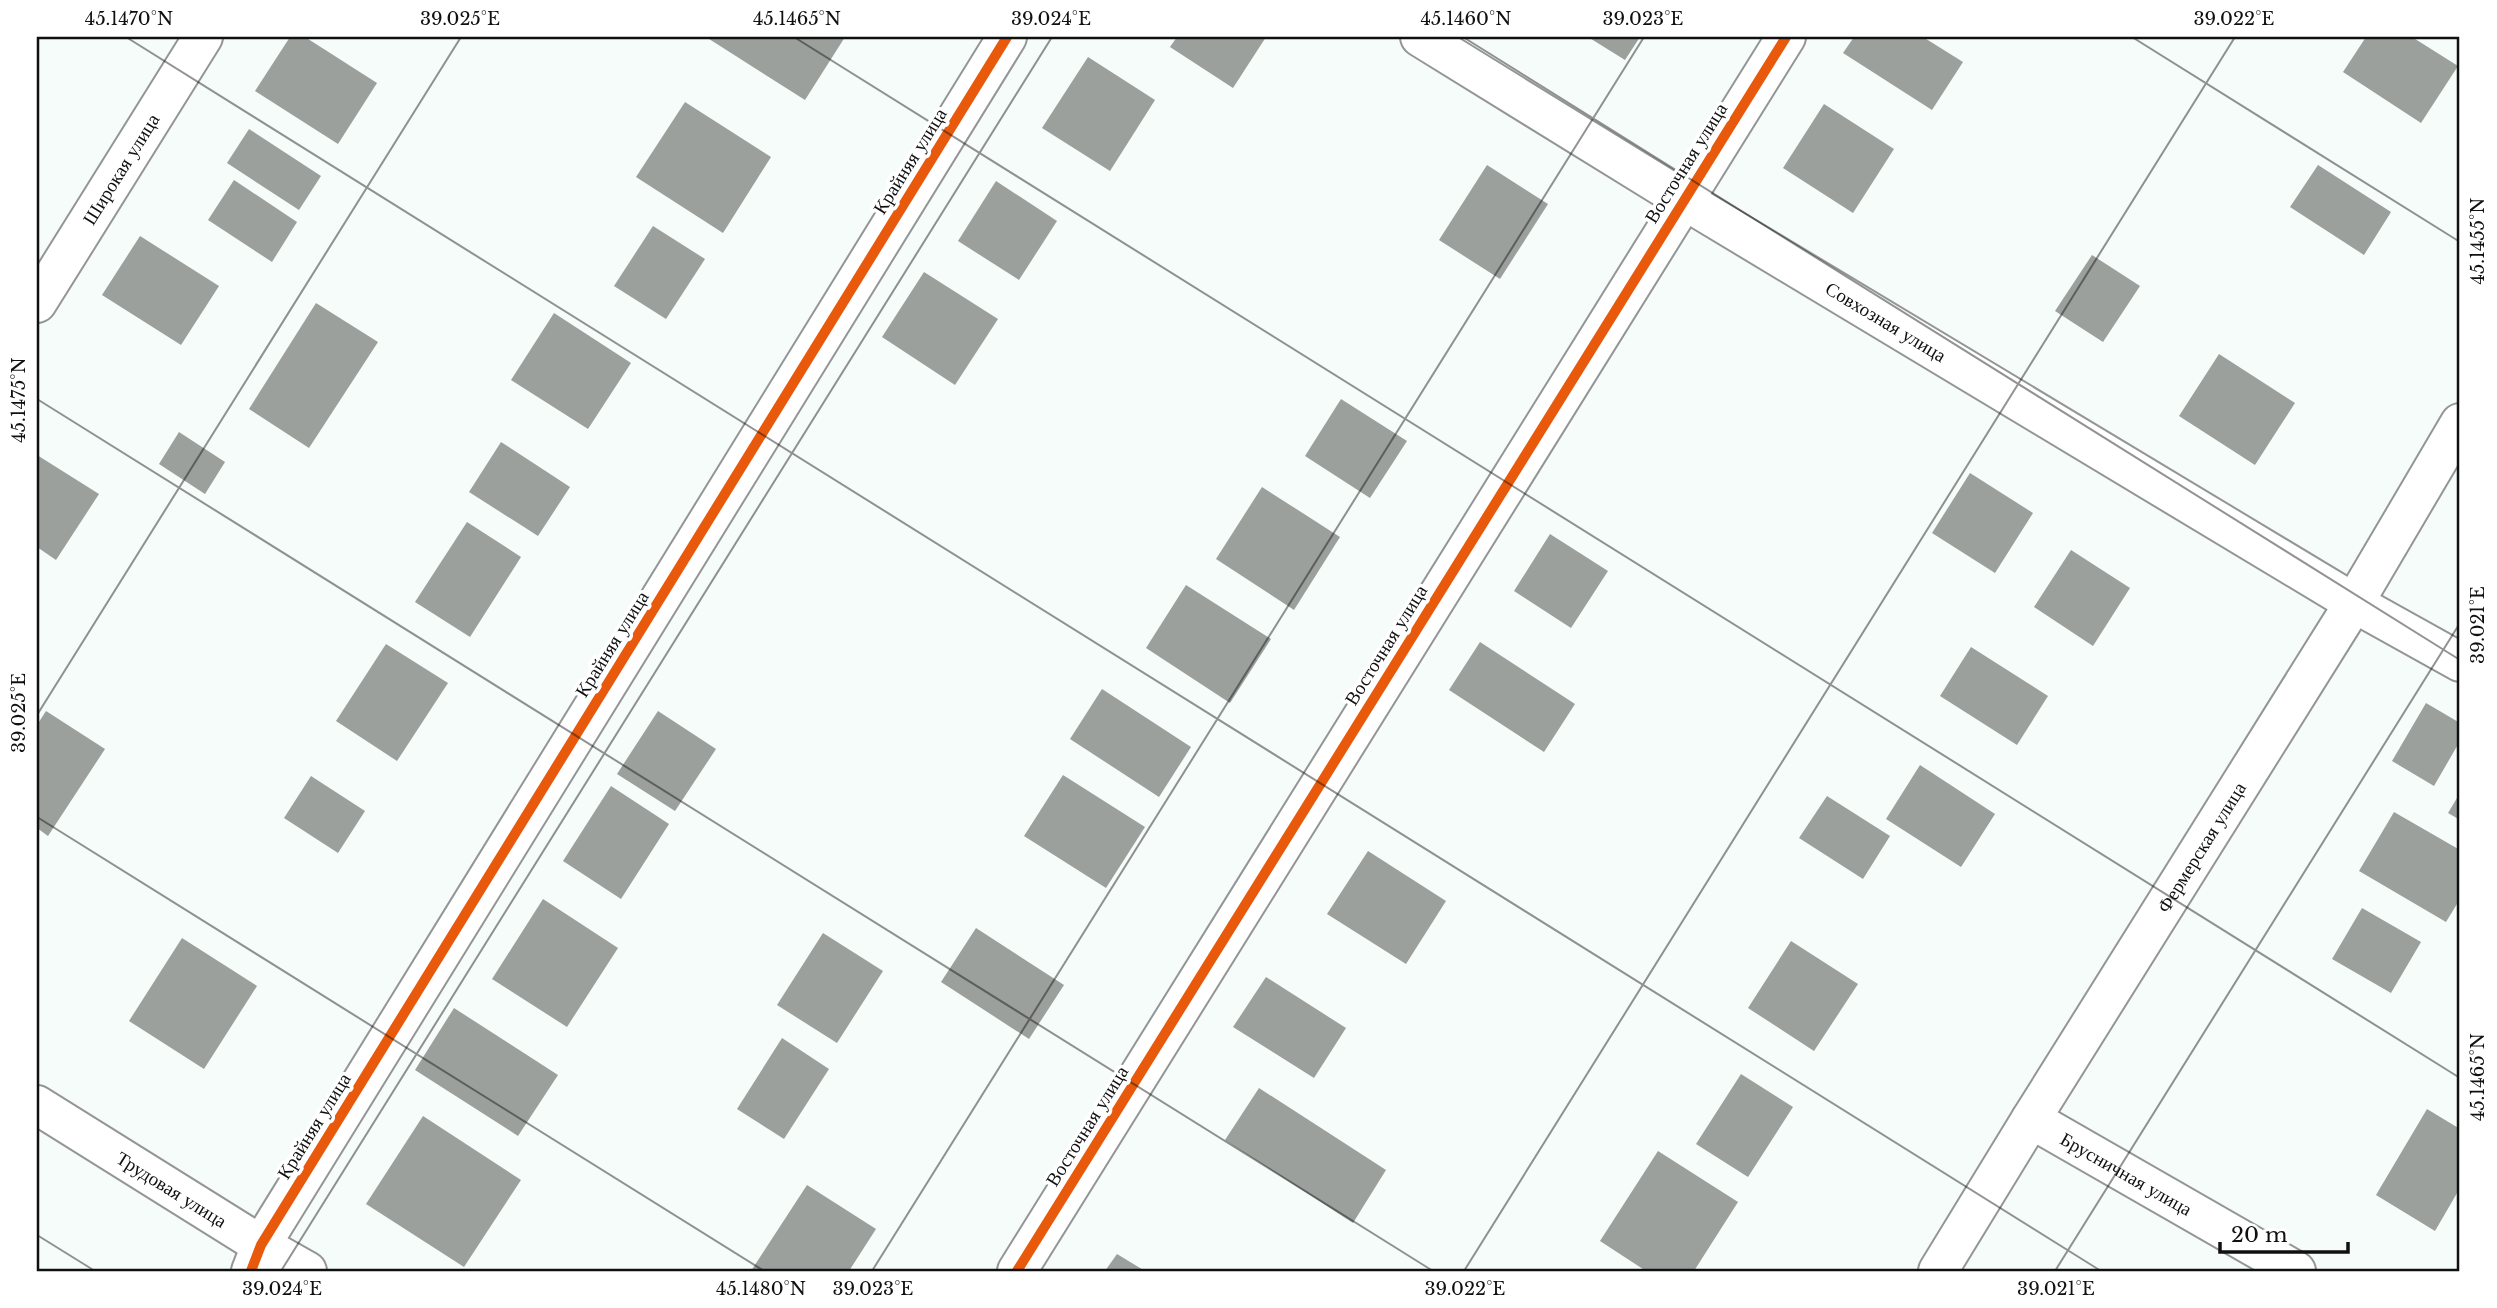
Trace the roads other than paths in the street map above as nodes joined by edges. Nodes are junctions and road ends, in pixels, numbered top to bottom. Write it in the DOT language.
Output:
graph roads {
  1 [pos="203,37"];
  2 [pos="1007,37"];
  3 [pos="1420,37"];
  4 [pos="1786,37"];
  5 [pos="1684,200"];
  6 [pos="37,303"];
  7 [pos="2460,423"];
  8 [pos="2354,603"];
  9 [pos="2460,662"];
  10 [pos="37,1105"];
  11 [pos="2031,1119"];
  12 [pos="256,1258"];
  13 [pos="307,1271"];
  14 [pos="1017,1271"];
  15 [pos="1938,1271"];
  16 [pos="2296,1271"];
  1 -- 6 [label="street, Широкая улица"];
  2 -- 12 [label="street, Крайняя улица"];
  3 -- 5 [label="street, Совхозная улица"];
  4 -- 5 [label="street, Восточная улица"];
  5 -- 8 [label="street, Совхозная улица"];
  5 -- 14 [label="street, Восточная улица"];
  7 -- 8 [label="street, Фермерская улица"];
  8 -- 9 [label="street, Совхозная улица"];
  8 -- 11 [label="street, Фермерская улица"];
  10 -- 12 [label="street, Трудовая улица"];
  11 -- 15 [label="street, Фермерская улица"];
  11 -- 16 [label="street, Брусничная улица"];
  12 -- 13 [label="street, Трудовая улица"];
}
